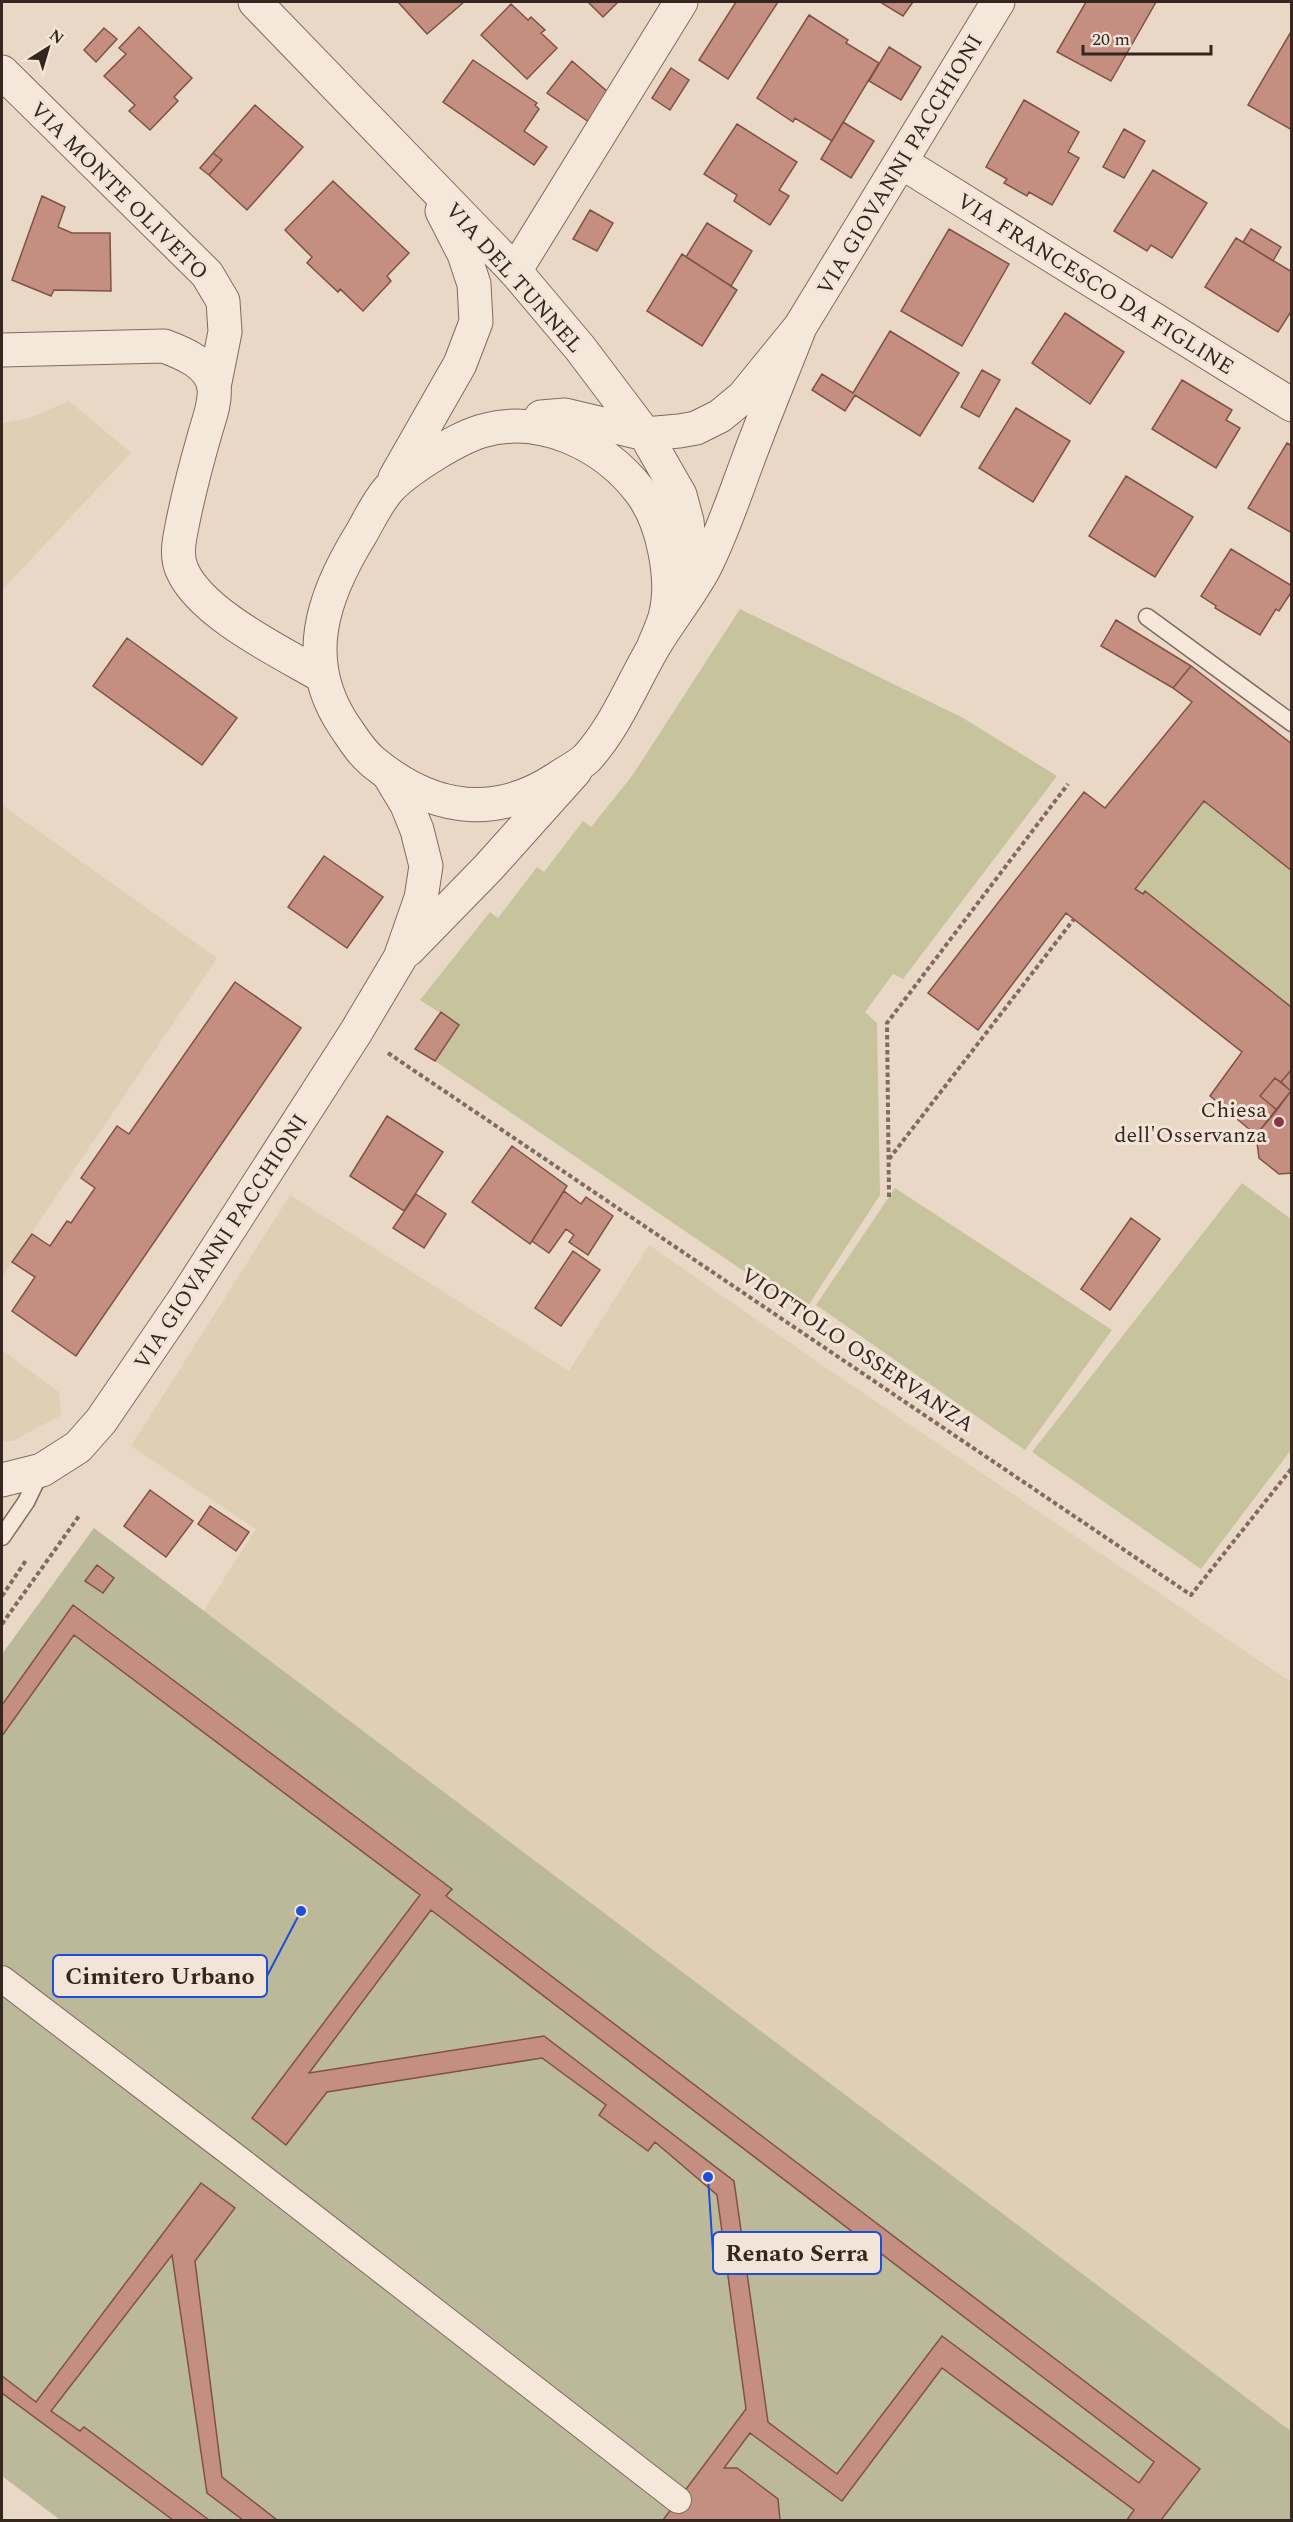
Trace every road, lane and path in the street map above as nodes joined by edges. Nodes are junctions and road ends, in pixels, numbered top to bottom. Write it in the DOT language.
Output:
graph roads {
  1 [pos="255,2"];
  2 [pos="681,2"];
  3 [pos="998,2"];
  4 [pos="2,72"];
  5 [pos="901,162"];
  6 [pos="420,174"];
  7 [pos="515,271"];
  8 [pos="800,327"];
  9 [pos="2,350"];
  10 [pos="214,387"];
  11 [pos="1292,405"];
  12 [pos="482,431"];
  13 [pos="645,434"];
  14 [pos="388,490"];
  15 [pos="668,593"];
  16 [pos="1147,617"];
  17 [pos="654,645"];
  18 [pos="322,676"];
  19 [pos="1292,723"];
  20 [pos="585,760"];
  21 [pos="389,775"];
  22 [pos="1068,784"];
  23 [pos="1074,919"];
  24 [pos="400,958"];
  25 [pos="381,1048"];
  26 [pos="888,1160"];
  27 [pos="889,1197"];
  28 [pos="1292,1468"];
  29 [pos="42,1470"];
  30 [pos="2,1480"];
  31 [pos="79,1516"];
  32 [pos="2,1537"];
  33 [pos="2,1624"];
  34 [pos="2,1979"];
  35 [pos="678,2500"];
  1 -- 6 [label="street, VIA DEL TUNNEL"];
  2 -- 7 [label="street"];
  3 -- 5 [label="street, VIA GIOVANNI PACCHIONI"];
  4 -- 10 [label="street, VIA MONTE OLIVETO"];
  5 -- 8 [label="street, VIA GIOVANNI PACCHIONI"];
  5 -- 11 [label="street, VIA FRANCESCO DA FIGLINE"];
  6 -- 7 [label="street, VIA DEL TUNNEL"];
  6 -- 14 [label="street"];
  7 -- 13 [label="street, VIA DEL TUNNEL"];
  8 -- 13 [label="street, VIA GIOVANNI PACCHIONI"];
  8 -- 17 [label="street, VIA GIOVANNI PACCHIONI"];
  9 -- 10 [label="street"];
  10 -- 18 [label="street, VIA MONTE OLIVETO"];
  12 -- 13 [label="street, VIA GIOVANNI PACCHIONI"];
  12 -- 14 [label="street"];
  12 -- 15 [label="street"];
  13 -- 15 [label="street, VIA DEL TUNNEL"];
  14 -- 18 [label="street"];
  15 -- 17 [label="street"];
  16 -- 19 [label="lane"];
  17 -- 20 [label="street, VIA GIOVANNI PACCHIONI"];
  18 -- 21 [label="street"];
  20 -- 21 [label="street"];
  20 -- 24 [label="street, VIA GIOVANNI PACCHIONI"];
  21 -- 24 [label="street, VIA GIOVANNI PACCHIONI"];
  22 -- 26 [label="path"];
  23 -- 26 [label="path"];
  24 -- 29 [label="street, VIA GIOVANNI PACCHIONI"];
  25 -- 28 [label="path, VIOTTOLO OSSERVANZA"];
  26 -- 27 [label="path"];
  29 -- 30 [label="street, VIA GIOVANNI PACCHIONI"];
  29 -- 32 [label="lane"];
  31 -- 33 [label="path"];
  34 -- 35 [label="street"];
}
